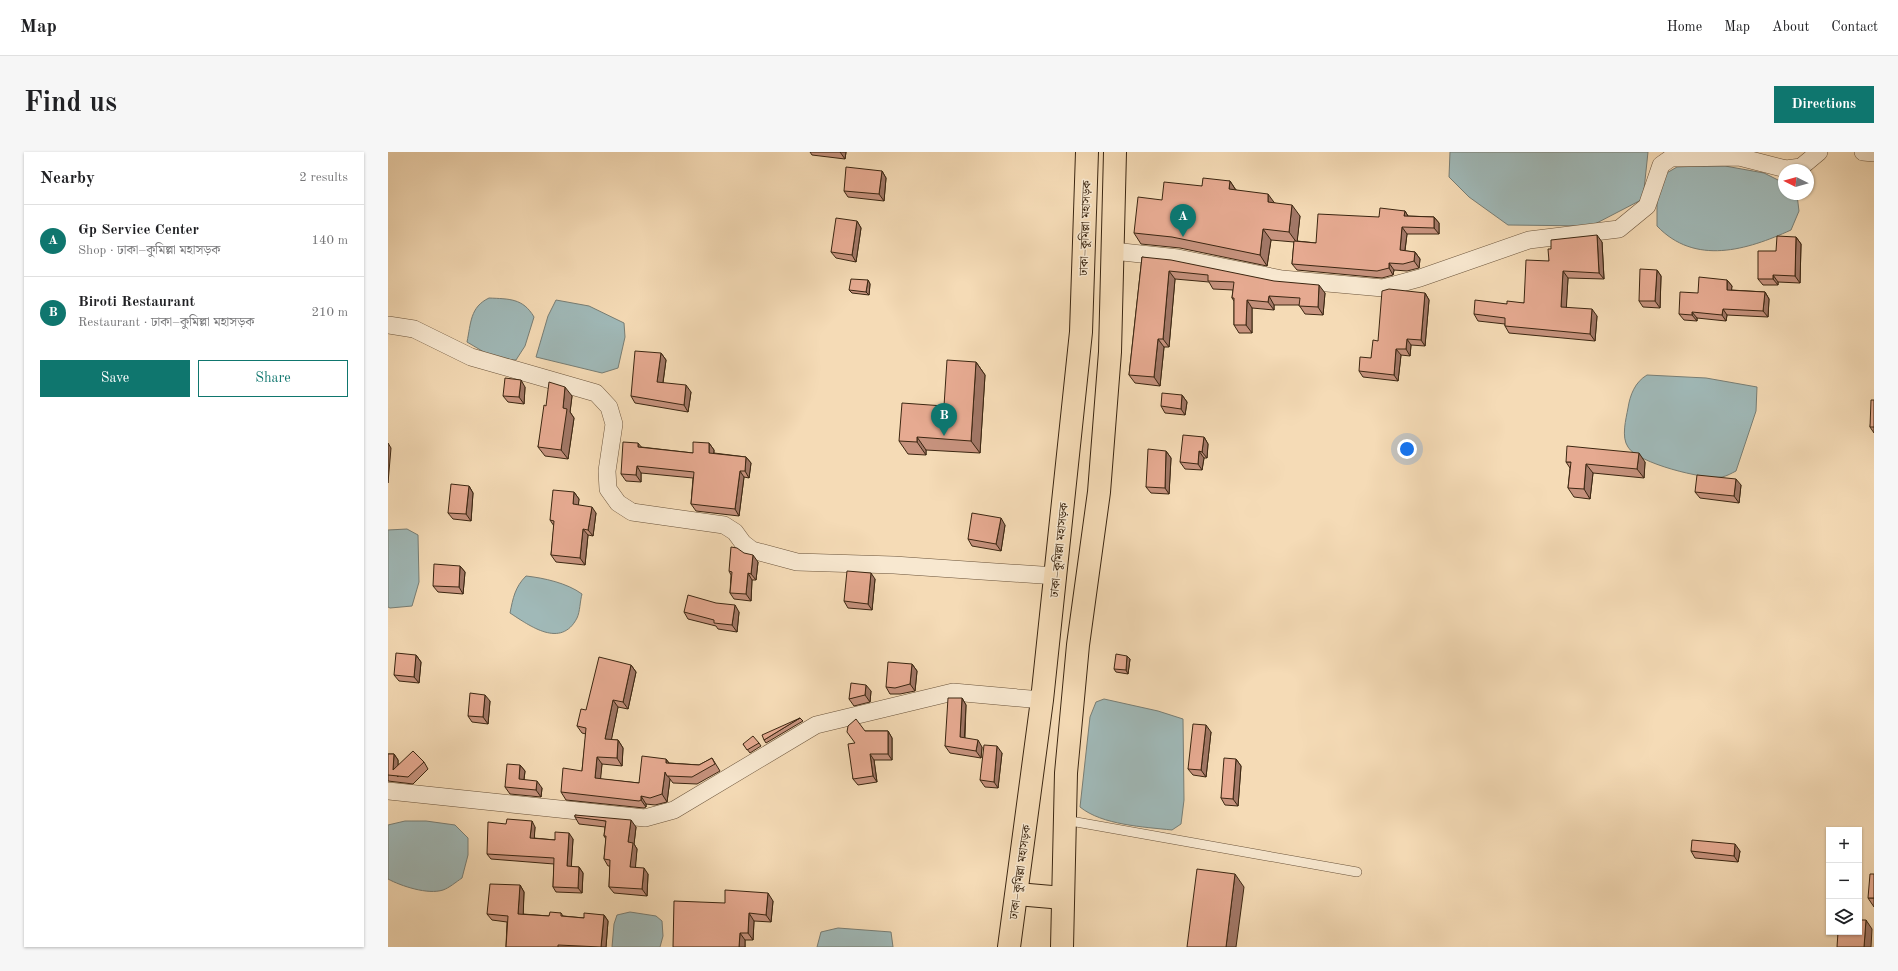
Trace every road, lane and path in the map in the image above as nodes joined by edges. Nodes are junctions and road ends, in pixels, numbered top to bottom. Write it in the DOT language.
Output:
graph roads {
  1 [pos="1087,152"];
  2 [pos="1115,152"];
  3 [pos="1819,152"];
  4 [pos="1863,152"];
  5 [pos="1874,153"];
  6 [pos="1113,251"];
  7 [pos="388,325"];
  8 [pos="1056,576"];
  9 [pos="1042,700"];
  10 [pos="388,791"];
  11 [pos="1065,820"];
  12 [pos="1357,872"];
  13 [pos="1017,894"];
  14 [pos="1063,898"];
  15 [pos="1009,947"];
  16 [pos="1063,947"];
  1 -- 8 [label="highway, ঢাকা–কুমিল্লা মহাসড়ক"];
  2 -- 6 [label="highway"];
  3 -- 6 [label="street"];
  4 -- 5 [label="street"];
  6 -- 11 [label="highway"];
  7 -- 8 [label="street"];
  8 -- 9 [label="highway, ঢাকা–কুমিল্লা মহাসড়ক"];
  9 -- 10 [label="street"];
  9 -- 13 [label="highway, ঢাকা–কুমিল্লা মহাসড়ক"];
  11 -- 12 [label="lane"];
  11 -- 14 [label="highway"];
  13 -- 14 [label="highway"];
  13 -- 15 [label="highway, ঢাকা–কুমিল্লা মহাসড়ক"];
  14 -- 16 [label="highway"];
}
